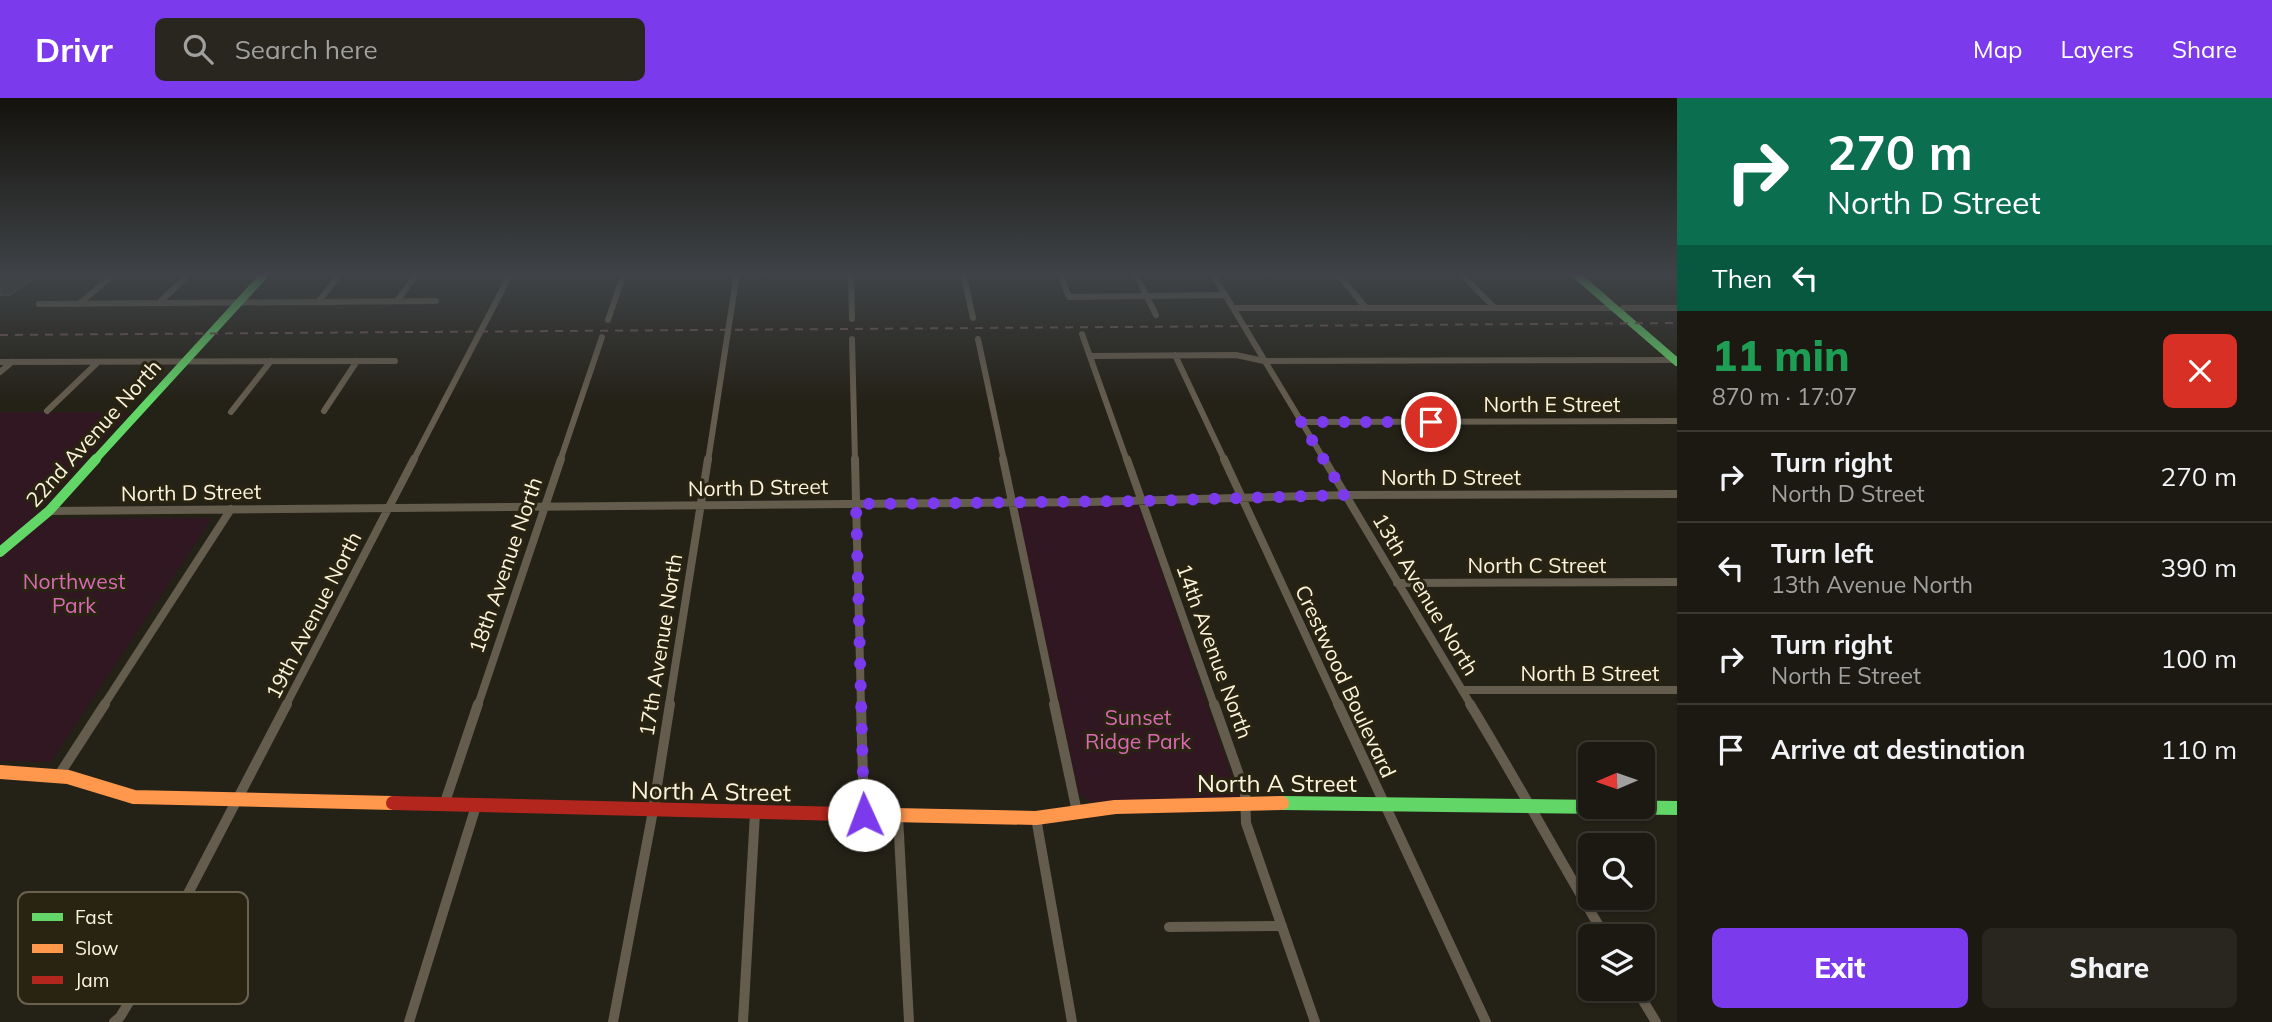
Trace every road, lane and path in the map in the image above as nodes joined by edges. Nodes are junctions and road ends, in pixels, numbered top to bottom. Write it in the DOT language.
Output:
graph roads {
  1 [pos="226,316"];
  2 [pos="489,316"];
  3 [pos="609,316"];
  4 [pos="730,316"];
  5 [pos="1238,316"];
  6 [pos="1627,316"];
  7 [pos="608,320"];
  8 [pos="1082,334"];
  9 [pos="603,337"];
  10 [pos="852,339"];
  11 [pos="978,339"];
  12 [pos="1175,355"];
  13 [pos="1090,356"];
  14 [pos="1677,359"];
  15 [pos="271,361"];
  16 [pos="357,361"];
  17 [pos="395,361"];
  18 [pos="1264,361"];
  19 [pos="0,362"];
  20 [pos="12,362"];
  21 [pos="98,362"];
  22 [pos="185,362"];
  23 [pos="0,372"];
  24 [pos="47,411"];
  25 [pos="324,411"];
  26 [pos="231,412"];
  27 [pos="1677,421"];
  28 [pos="1301,422"];
  29 [pos="1677,494"];
  30 [pos="1345,495"];
  31 [pos="1243,498"];
  32 [pos="1142,501"];
  33 [pos="1011,502"];
  34 [pos="856,504"];
  35 [pos="701,505"];
  36 [pos="545,506"];
  37 [pos="389,508"];
  38 [pos="231,509"];
  39 [pos="48,511"];
  40 [pos="0,552"];
  41 [pos="1677,582"];
  42 [pos="1397,583"];
  43 [pos="1462,690"];
  44 [pos="1677,690"];
  45 [pos="0,772"];
  46 [pos="59,775"];
  47 [pos="237,800"];
  48 [pos="1245,802"];
  49 [pos="1384,804"];
  50 [pos="444,805"];
  51 [pos="476,806"];
  52 [pos="1531,807"];
  53 [pos="653,811"];
  54 [pos="1077,812"];
  55 [pos="1675,812"];
  56 [pos="755,813"];
  57 [pos="864,815"];
  58 [pos="898,816"];
  59 [pos="1036,818"];
  60 [pos="189,892"];
  61 [pos="1598,924"];
  62 [pos="1282,926"];
  63 [pos="1169,927"];
  64 [pos="1643,1001"];
  65 [pos="128,1004"];
  66 [pos="114,1022"];
  67 [pos="409,1022"];
  68 [pos="613,1022"];
  69 [pos="743,1022"];
  70 [pos="909,1022"];
  71 [pos="1072,1022"];
  72 [pos="1315,1022"];
  73 [pos="1486,1022"];
  74 [pos="1656,1022"];
  1 -- 22 [label="street, 22nd Avenue North"];
  2 -- 37 [label="street, 19th Avenue North"];
  3 -- 7 [label="street"];
  4 -- 35 [label="street, 17th Avenue North"];
  5 -- 18 [label="street, 13th Avenue North"];
  6 -- 14 [label="street"];
  8 -- 13 [label="street, 14th Avenue North"];
  9 -- 36 [label="street, 18th Avenue North"];
  10 -- 34 [label="street"];
  11 -- 33 [label="street"];
  12 -- 13 [label="street"];
  12 -- 18 [label="street"];
  12 -- 31 [label="street, Crestwood Boulevard"];
  13 -- 32 [label="street, 14th Avenue North"];
  14 -- 18 [label="street"];
  15 -- 16 [label="street"];
  15 -- 22 [label="street"];
  15 -- 26 [label="street"];
  16 -- 17 [label="street"];
  16 -- 25 [label="street"];
  18 -- 28 [label="street, 13th Avenue North"];
  19 -- 20 [label="street"];
  20 -- 21 [label="street"];
  20 -- 23 [label="street"];
  21 -- 22 [label="street"];
  21 -- 24 [label="street"];
  22 -- 39 [label="street, 22nd Avenue North"];
  27 -- 28 [label="street, North E Street"];
  28 -- 30 [label="street, 13th Avenue North"];
  29 -- 30 [label="street, North D Street"];
  30 -- 31 [label="street, North D Street"];
  30 -- 42 [label="street, 13th Avenue North"];
  31 -- 32 [label="street, North D Street"];
  31 -- 49 [label="street, Crestwood Boulevard"];
  32 -- 33 [label="street, North D Street"];
  32 -- 48 [label="street, 14th Avenue North"];
  33 -- 34 [label="street, North D Street"];
  33 -- 54 [label="street"];
  34 -- 35 [label="street, North D Street"];
  34 -- 57 [label="street"];
  35 -- 36 [label="street, North D Street"];
  35 -- 53 [label="street, 17th Avenue North"];
  36 -- 37 [label="street, North D Street"];
  36 -- 50 [label="street, 18th Avenue North"];
  37 -- 38 [label="street, North D Street"];
  37 -- 47 [label="street, 19th Avenue North"];
  38 -- 39 [label="street, North D Street"];
  38 -- 46 [label="street"];
  39 -- 40 [label="street, 22nd Avenue North"];
  41 -- 42 [label="street, North C Street"];
  42 -- 43 [label="street, 13th Avenue North"];
  43 -- 44 [label="street, North B Street"];
  43 -- 52 [label="street, 13th Avenue North"];
  45 -- 46 [label="street, North A Street"];
  46 -- 47 [label="street, North A Street"];
  47 -- 50 [label="street, North A Street"];
  47 -- 60 [label="street, 19th Avenue North"];
  48 -- 49 [label="street, North A Street"];
  48 -- 54 [label="street, North A Street"];
  48 -- 62 [label="street, 14th Avenue North"];
  49 -- 52 [label="street, North A Street"];
  49 -- 73 [label="street, Crestwood Boulevard"];
  50 -- 51 [label="street, North A Street"];
  51 -- 53 [label="street, North A Street"];
  51 -- 67 [label="street"];
  52 -- 55 [label="street, North A Street"];
  52 -- 61 [label="street, 13th Avenue North"];
  53 -- 56 [label="street, North A Street"];
  53 -- 68 [label="street, 17th Avenue North"];
  54 -- 59 [label="street, North A Street"];
  56 -- 57 [label="street, North A Street"];
  56 -- 69 [label="street"];
  57 -- 58 [label="street, North A Street"];
  58 -- 59 [label="street, North A Street"];
  58 -- 70 [label="street"];
  59 -- 71 [label="street"];
  62 -- 63 [label="street"];
  62 -- 72 [label="street, 14th Avenue North"];
  64 -- 74 [label="street"];
  65 -- 66 [label="street, 19th Avenue North"];
}
